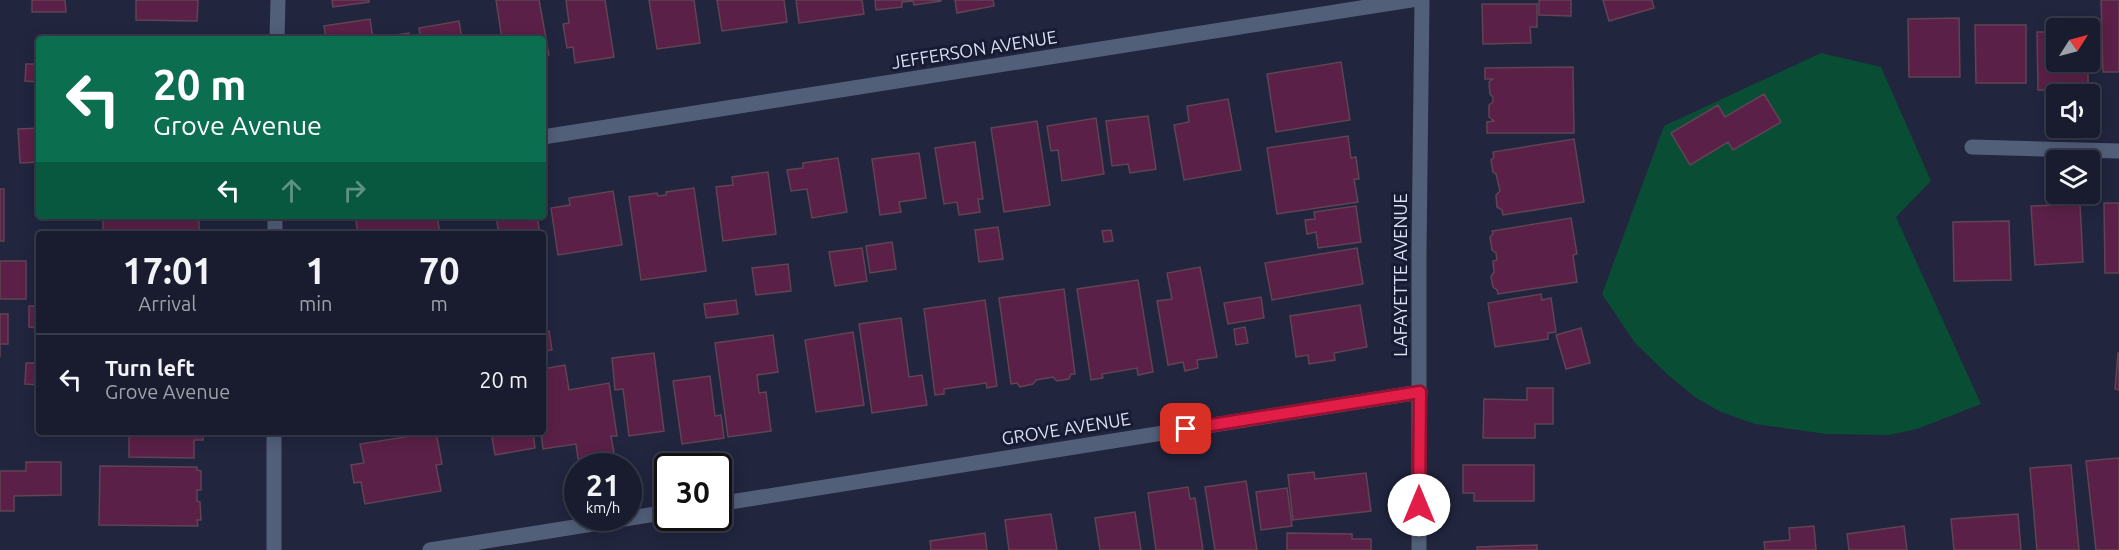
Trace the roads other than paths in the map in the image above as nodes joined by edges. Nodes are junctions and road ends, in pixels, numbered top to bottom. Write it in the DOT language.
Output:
graph roads {
  1 [pos="278,0"];
  2 [pos="1411,0"];
  3 [pos="1422,0"];
  4 [pos="277,36"];
  5 [pos="546,136"];
  6 [pos="1972,147"];
  7 [pos="2119,151"];
  8 [pos="1420,392"];
  9 [pos="274,435"];
  10 [pos="732,502"];
  11 [pos="654,514"];
  12 [pos="274,550"];
  13 [pos="429,550"];
  14 [pos="1419,550"];
  1 -- 4 [label="street"];
  2 -- 5 [label="street, JEFFERSON AVENUE"];
  3 -- 8 [label="street, LAFAYETTE AVENUE"];
  6 -- 7 [label="street"];
  8 -- 10 [label="street, GROVE AVENUE"];
  8 -- 14 [label="street, LAFAYETTE AVENUE"];
  9 -- 12 [label="street"];
  11 -- 13 [label="street"];
}
